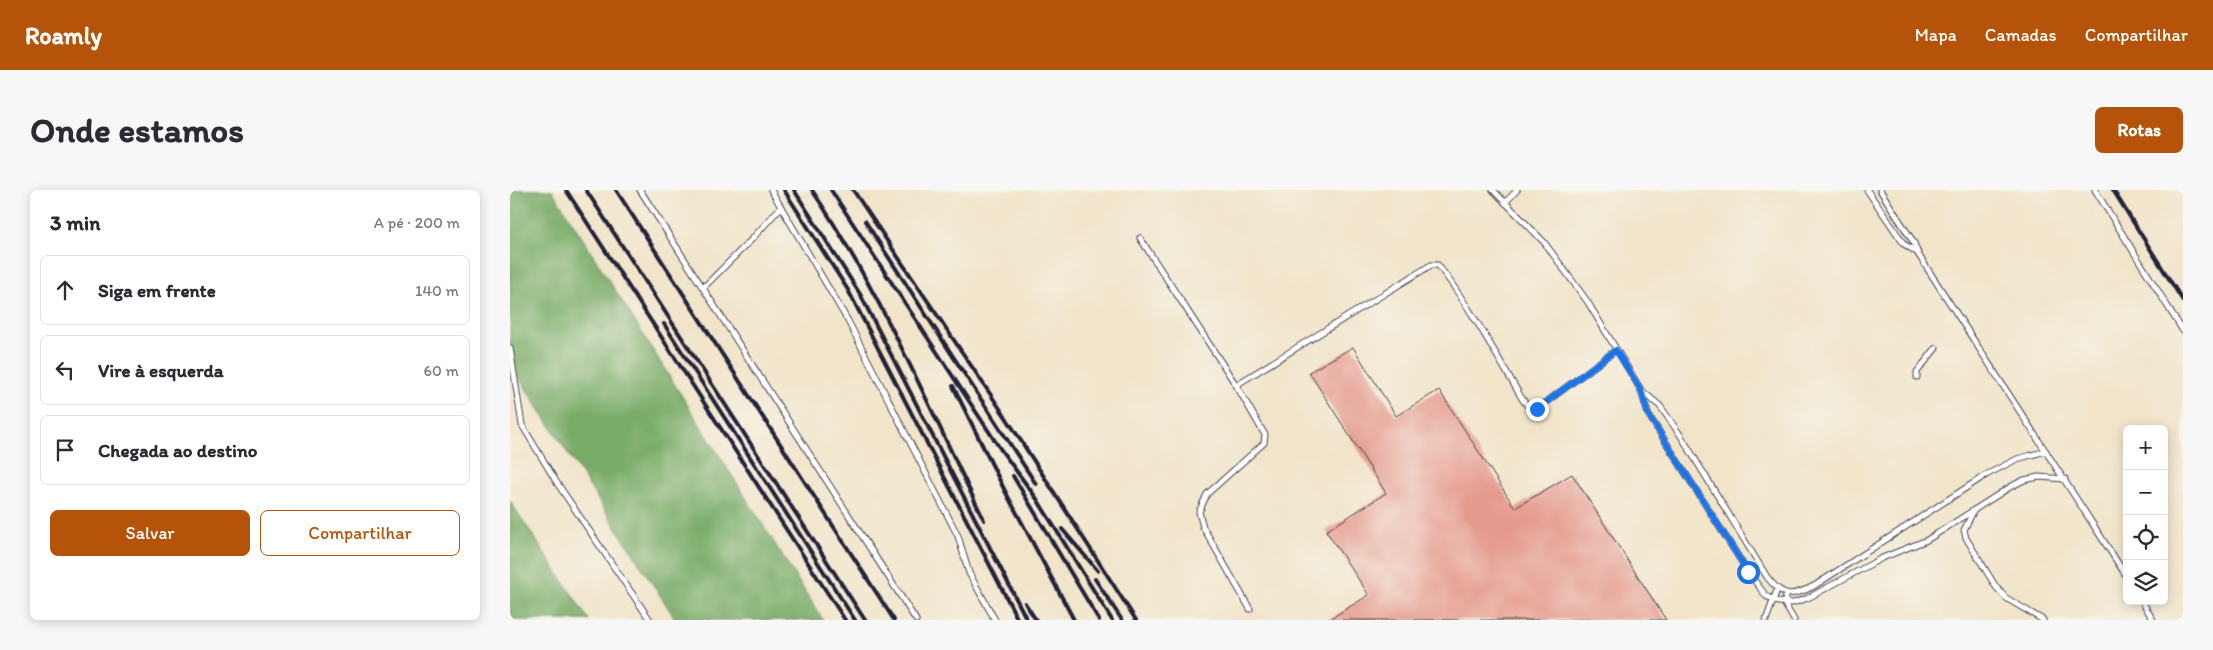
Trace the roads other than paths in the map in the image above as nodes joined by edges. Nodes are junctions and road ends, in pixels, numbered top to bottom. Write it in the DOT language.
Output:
graph roads {
  1 [pos="640,190"];
  2 [pos="770,190"];
  3 [pos="1493,190"];
  4 [pos="1517,190"];
  5 [pos="1867,190"];
  6 [pos="1880,190"];
  7 [pos="2095,190"];
  8 [pos="1505,203"];
  9 [pos="781,206"];
  10 [pos="1140,238"];
  11 [pos="1918,254"];
  12 [pos="703,288"];
  13 [pos="2183,331"];
  14 [pos="510,348"];
  15 [pos="1936,348"];
  16 [pos="1616,350"];
  17 [pos="1917,378"];
  18 [pos="1236,385"];
  19 [pos="1641,390"];
  20 [pos="2046,451"];
  21 [pos="2065,479"];
  22 [pos="1974,510"];
  23 [pos="2123,570"];
  24 [pos="1776,590"];
  25 [pos="1787,594"];
  26 [pos="1773,600"];
  27 [pos="1784,603"];
  28 [pos="2144,605"];
  29 [pos="1250,609"];
  30 [pos="650,620"];
  31 [pos="916,620"];
  32 [pos="995,620"];
  33 [pos="1766,620"];
  34 [pos="1794,620"];
  35 [pos="2043,620"];
  36 [pos="2153,620"];
  1 -- 12 [label="lane"];
  2 -- 9 [label="lane"];
  3 -- 8 [label="lane"];
  4 -- 8 [label="lane"];
  5 -- 11 [label="lane"];
  6 -- 11 [label="lane"];
  7 -- 13 [label="lane"];
  8 -- 16 [label="lane"];
  9 -- 12 [label="lane"];
  9 -- 32 [label="lane"];
  10 -- 18 [label="lane"];
  11 -- 20 [label="lane"];
  12 -- 31 [label="lane"];
  14 -- 30 [label="lane"];
  15 -- 17 [label="lane"];
  16 -- 18 [label="lane"];
  16 -- 19 [label="lane"];
  18 -- 29 [label="lane"];
  19 -- 24 [label="lane"];
  19 -- 26 [label="lane"];
  20 -- 21 [label="lane"];
  20 -- 25 [label="lane"];
  21 -- 22 [label="lane"];
  21 -- 23 [label="lane"];
  22 -- 27 [label="lane"];
  22 -- 35 [label="lane"];
  24 -- 25 [label="lane"];
  24 -- 26 [label="lane"];
  25 -- 27 [label="lane"];
  26 -- 27 [label="lane"];
  26 -- 33 [label="lane"];
  27 -- 34 [label="lane"];
  28 -- 36 [label="lane"];
}
